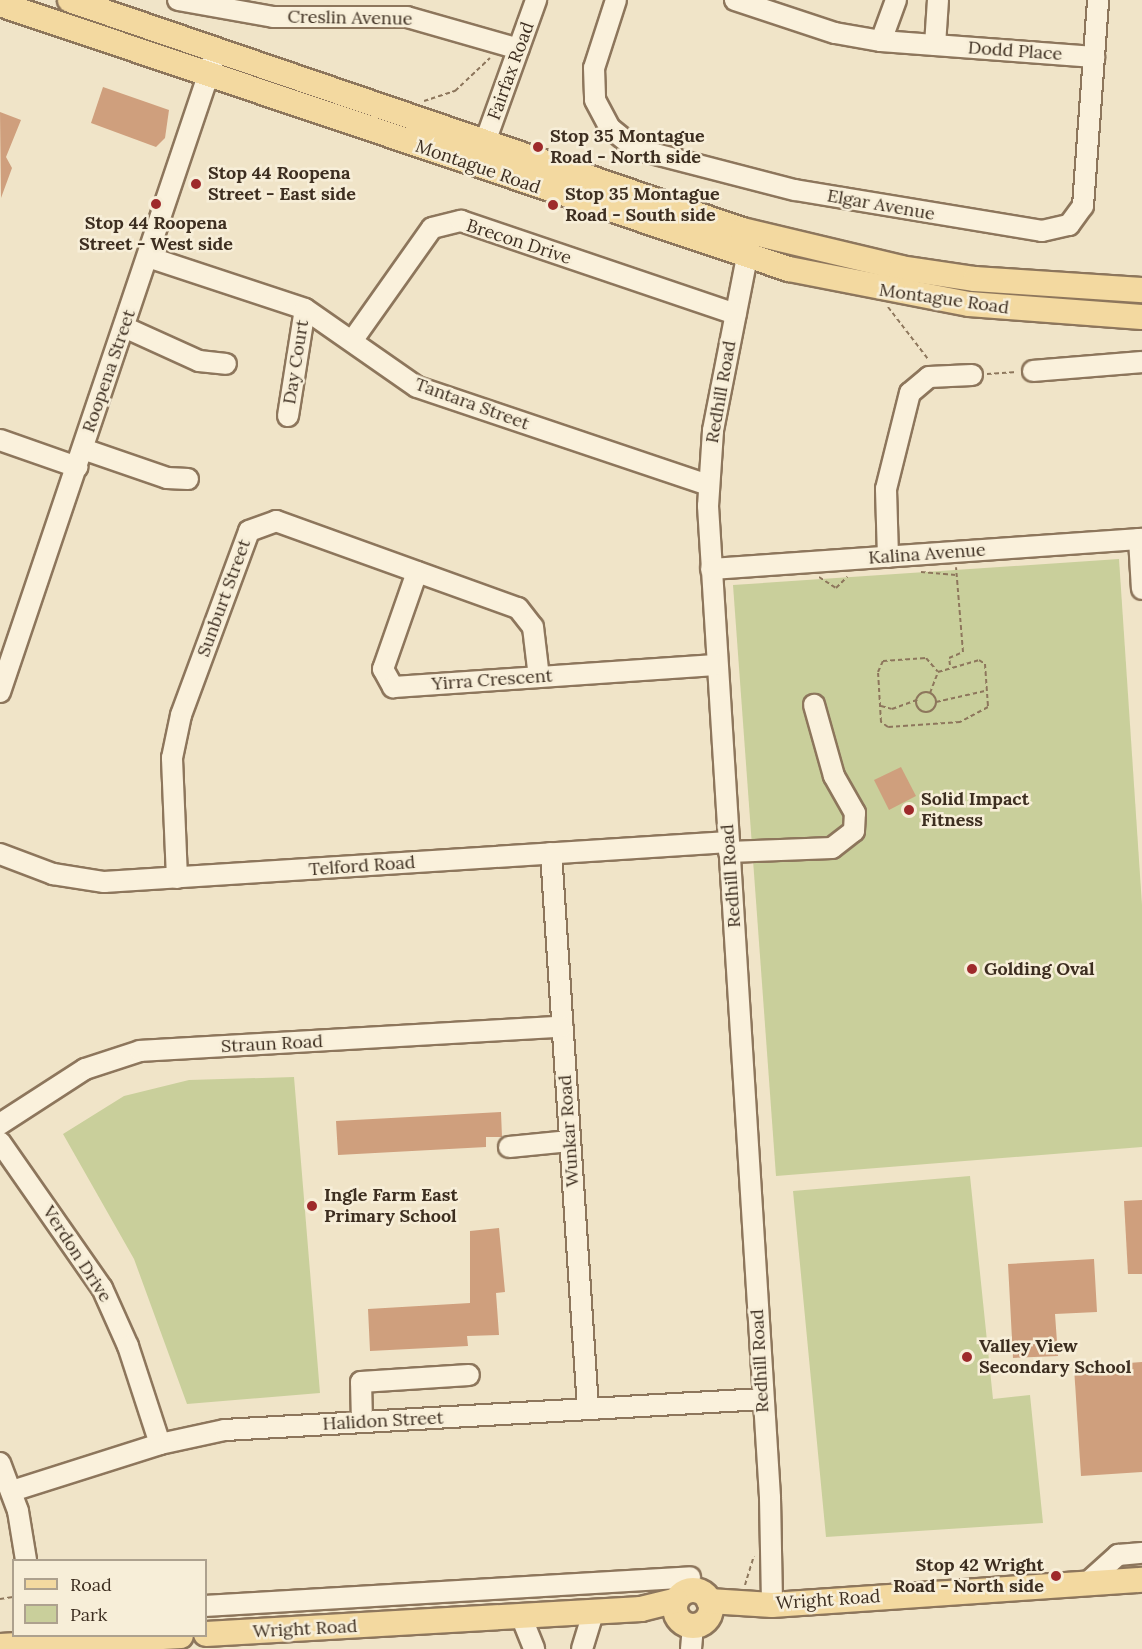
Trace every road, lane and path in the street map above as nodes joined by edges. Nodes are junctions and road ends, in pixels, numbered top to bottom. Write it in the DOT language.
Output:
graph roads {
  1 [pos="70,0"];
  2 [pos="178,0"];
  3 [pos="536,0"];
  4 [pos="616,0"];
  5 [pos="735,0"];
  6 [pos="896,0"];
  7 [pos="938,0"];
  8 [pos="1098,0"];
  9 [pos="0,4"];
  10 [pos="395,8"];
  11 [pos="881,41"];
  12 [pos="935,45"];
  13 [pos="217,50"];
  14 [pos="519,50"];
  15 [pos="493,56"];
  16 [pos="1094,57"];
  17 [pos="208,75"];
  18 [pos="417,101"];
  19 [pos="485,142"];
  20 [pos="476,166"];
  21 [pos="753,233"];
  22 [pos="148,257"];
  23 [pos="747,257"];
  24 [pos="1142,290"];
  25 [pos="884,302"];
  26 [pos="305,309"];
  27 [pos="736,314"];
  28 [pos="1142,317"];
  29 [pos="124,327"];
  30 [pos="352,341"];
  31 [pos="928,359"];
  32 [pos="1142,362"];
  33 [pos="226,364"];
  34 [pos="1033,371"];
  35 [pos="972,375"];
  36 [pos="288,416"];
  37 [pos="0,440"];
  38 [pos="80,458"];
  39 [pos="188,479"];
  40 [pos="708,486"];
  41 [pos="1140,539"];
  42 [pos="888,557"];
  43 [pos="956,563"];
  44 [pos="711,569"];
  45 [pos="417,572"];
  46 [pos="1142,589"];
  47 [pos="950,665"];
  48 [pos="716,666"];
  49 [pos="939,672"];
  50 [pos="538,677"];
  51 [pos="987,690"];
  52 [pos="0,692"];
  53 [pos="930,693"];
  54 [pos="917,700"];
  55 [pos="936,702"];
  56 [pos="814,705"];
  57 [pos="880,706"];
  58 [pos="729,847"];
  59 [pos="0,854"];
  60 [pos="551,854"];
  61 [pos="177,878"];
  62 [pos="562,1027"];
  63 [pos="0,1124"];
  64 [pos="0,1142"];
  65 [pos="570,1142"];
  66 [pos="509,1147"];
  67 [pos="469,1375"];
  68 [pos="762,1399"];
  69 [pos="588,1409"];
  70 [pos="362,1422"];
  71 [pos="160,1444"];
  72 [pos="0,1463"];
  73 [pos="12,1491"];
  74 [pos="1142,1553"];
  75 [pos="754,1556"];
  76 [pos="26,1559"];
  77 [pos="690,1577"];
  78 [pos="1142,1580"];
  79 [pos="1087,1583"];
  80 [pos="743,1593"];
  81 [pos="402,1594"];
  82 [pos="774,1604"];
  83 [pos="207,1606"];
  84 [pos="593,1612"];
  85 [pos="521,1616"];
  86 [pos="692,1618"];
  87 [pos="404,1624"];
  88 [pos="121,1637"];
  89 [pos="206,1639"];
  90 [pos="30,1640"];
  91 [pos="0,1646"];
  92 [pos="534,1649"];
  93 [pos="582,1649"];
  1 -- 13 [label="main road, Montague Road"];
  2 -- 10 [label="street, Creslin Avenue"];
  3 -- 14 [label="street, Fairfax Road"];
  4 -- 16 [label="street, Elgar Avenue"];
  5 -- 11 [label="street, Dodd Place"];
  6 -- 11 [label="street"];
  7 -- 12 [label="street"];
  8 -- 16 [label="street, Elgar Avenue"];
  9 -- 17 [label="main road, Montague Road"];
  10 -- 14 [label="street, Creslin Avenue"];
  11 -- 12 [label="street, Dodd Place"];
  12 -- 16 [label="street, Dodd Place"];
  13 -- 17 [label="street, Roopena Street"];
  13 -- 19 [label="main road, Montague Road"];
  14 -- 19 [label="street, Fairfax Road"];
  15 -- 18 [label="path"];
  17 -- 20 [label="main road, Montague Road"];
  17 -- 22 [label="street, Roopena Street"];
  19 -- 20 [label="main road"];
  19 -- 21 [label="main road, Montague Road"];
  20 -- 23 [label="main road, Montague Road"];
  21 -- 23 [label="main road"];
  21 -- 24 [label="main road, Montague Road"];
  22 -- 26 [label="street, Tantara Street"];
  22 -- 29 [label="street, Roopena Street"];
  23 -- 27 [label="street, Redhill Road"];
  23 -- 28 [label="main road, Montague Road"];
  25 -- 31 [label="path"];
  26 -- 30 [label="street, Tantara Street"];
  26 -- 36 [label="street, Day Court"];
  27 -- 30 [label="street, Brecon Drive"];
  27 -- 40 [label="street, Redhill Road"];
  29 -- 33 [label="street"];
  29 -- 38 [label="street, Roopena Street"];
  30 -- 40 [label="street, Tantara Street"];
  32 -- 34 [label="street"];
  34 -- 35 [label="path"];
  35 -- 42 [label="street"];
  37 -- 38 [label="street"];
  38 -- 39 [label="street"];
  38 -- 52 [label="street, Roopena Street"];
  40 -- 44 [label="street, Redhill Road"];
  41 -- 42 [label="street, Kalina Avenue"];
  41 -- 46 [label="street"];
  42 -- 44 [label="street, Kalina Avenue"];
  43 -- 47 [label="path"];
  44 -- 48 [label="street, Redhill Road"];
  45 -- 50 [label="street, Sunburt Street"];
  45 -- 50 [label="street, Yirra Crescent"];
  45 -- 61 [label="street, Sunburt Street"];
  48 -- 50 [label="street, Yirra Crescent"];
  48 -- 58 [label="street, Redhill Road"];
  49 -- 51 [label="path"];
  49 -- 53 [label="path"];
  49 -- 57 [label="path"];
  51 -- 55 [label="path"];
  51 -- 57 [label="path"];
  53 -- 54 [label="path"];
  53 -- 55 [label="path"];
  54 -- 55 [label="path"];
  54 -- 57 [label="path"];
  56 -- 58 [label="street, Telford Road"];
  58 -- 60 [label="street, Telford Road"];
  58 -- 68 [label="street, Redhill Road"];
  59 -- 61 [label="street, Telford Road"];
  60 -- 61 [label="street, Telford Road"];
  60 -- 62 [label="street, Wunkar Road"];
  62 -- 63 [label="street, Straun Road"];
  62 -- 65 [label="street, Wunkar Road"];
  64 -- 71 [label="street, Verdon Drive"];
  65 -- 66 [label="street"];
  65 -- 69 [label="street, Wunkar Road"];
  67 -- 70 [label="street"];
  68 -- 69 [label="street, Halidon Street"];
  68 -- 82 [label="street, Redhill Road"];
  69 -- 70 [label="street, Halidon Street"];
  70 -- 71 [label="street, Halidon Street"];
  71 -- 73 [label="street, Halidon Street"];
  72 -- 73 [label="street"];
  73 -- 76 [label="street"];
  74 -- 79 [label="street"];
  75 -- 80 [label="path"];
  77 -- 81 [label="street, Wright Road"];
  78 -- 79 [label="main road, Wright Road"];
  79 -- 82 [label="main road, Wright Road"];
  81 -- 83 [label="street, Wright Road"];
  81 -- 87 [label="street"];
  82 -- 86 [label="main road, Wright Road"];
  84 -- 85 [label="main road, Wright Road"];
  84 -- 86 [label="main road, Wright Road"];
  84 -- 93 [label="street"];
  85 -- 87 [label="main road, Wright Road"];
  85 -- 92 [label="street"];
  87 -- 89 [label="main road, Wright Road"];
  88 -- 90 [label="main road"];
  90 -- 91 [label="main road"];
}
